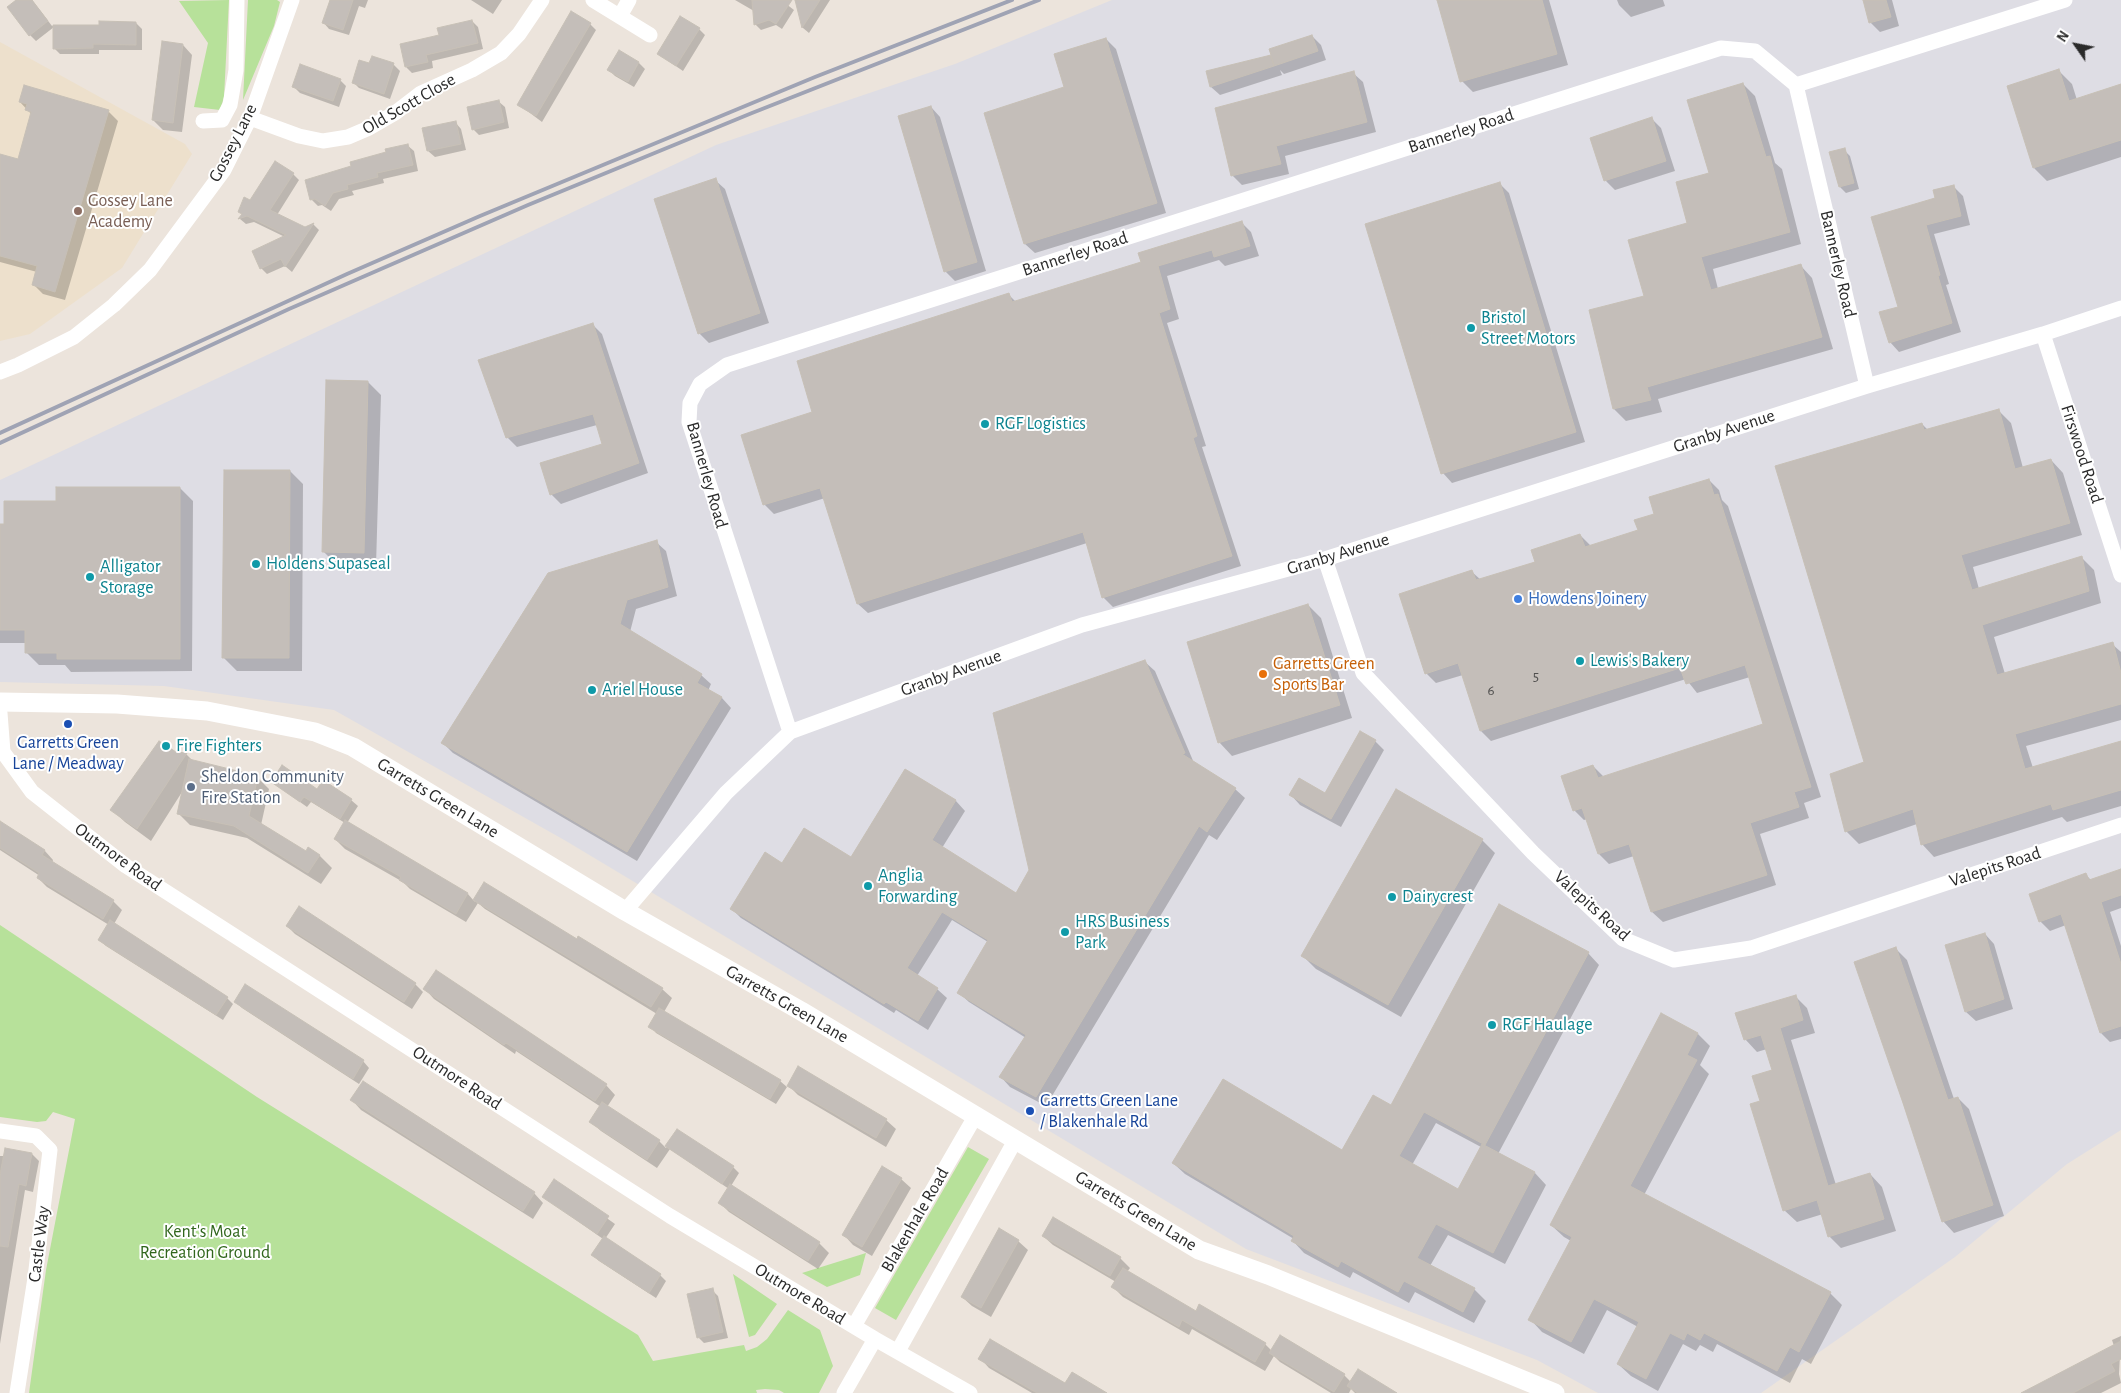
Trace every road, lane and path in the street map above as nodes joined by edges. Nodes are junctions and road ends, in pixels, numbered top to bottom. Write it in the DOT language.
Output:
graph roads {
  1 [pos="237,0"];
  2 [pos="292,0"];
  3 [pos="542,0"];
  4 [pos="593,0"];
  5 [pos="629,0"];
  6 [pos="2065,0"];
  7 [pos="620,16"];
  8 [pos="650,35"];
  9 [pos="1796,84"];
  10 [pos="250,118"];
  11 [pos="204,121"];
  12 [pos="2121,308"];
  13 [pos="2043,334"];
  14 [pos="0,372"];
  15 [pos="1867,386"];
  16 [pos="1325,559"];
  17 [pos="2121,575"];
  18 [pos="0,702"];
  19 [pos="0,713"];
  20 [pos="790,732"];
  21 [pos="2121,825"];
  22 [pos="625,911"];
  23 [pos="976,1115"];
  24 [pos="0,1131"];
  25 [pos="1016,1139"];
  26 [pos="854,1326"];
  27 [pos="875,1339"];
  28 [pos="898,1352"];
  29 [pos="17,1393"];
  30 [pos="844,1393"];
  31 [pos="970,1393"];
  32 [pos="1555,1393"];
  1 -- 11 [label="street, Gossey Lane"];
  2 -- 10 [label="street, Gossey Lane"];
  3 -- 10 [label="street, Old Scott Close"];
  4 -- 7 [label="street"];
  5 -- 7 [label="street"];
  6 -- 9 [label="street"];
  7 -- 8 [label="street"];
  9 -- 15 [label="street, Bannerley Road"];
  9 -- 20 [label="street, Bannerley Road"];
  10 -- 14 [label="street, Gossey Lane"];
  12 -- 13 [label="street, Granby Avenue"];
  13 -- 15 [label="street, Granby Avenue"];
  13 -- 17 [label="street, Firswood Road"];
  15 -- 16 [label="street, Granby Avenue"];
  16 -- 20 [label="street, Granby Avenue"];
  16 -- 21 [label="street, Valepits Road"];
  18 -- 22 [label="street, Garretts Green Lane"];
  19 -- 26 [label="street, Outmore Road"];
  20 -- 22 [label="street, Granby Avenue"];
  22 -- 23 [label="street, Garretts Green Lane"];
  23 -- 25 [label="street, Garretts Green Lane"];
  23 -- 26 [label="street, Blakenhale Road"];
  24 -- 29 [label="street, Castle Way"];
  25 -- 28 [label="street"];
  25 -- 32 [label="street, Garretts Green Lane"];
  26 -- 27 [label="street, Outmore Road"];
  27 -- 28 [label="street, Outmore Road"];
  27 -- 30 [label="street"];
  28 -- 31 [label="street, Outmore Road"];
}
